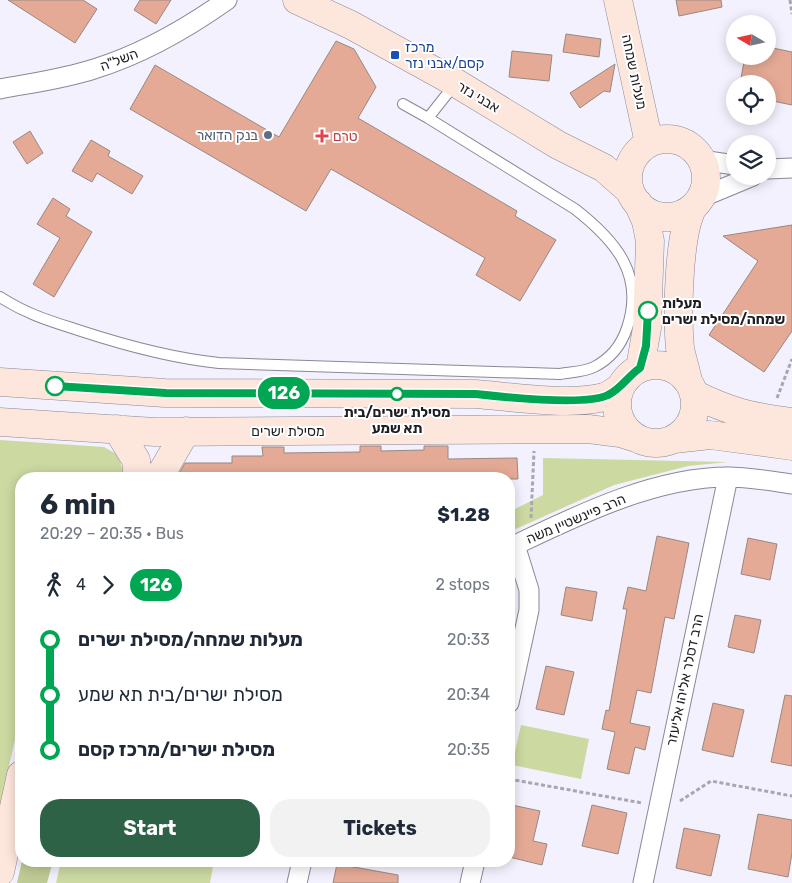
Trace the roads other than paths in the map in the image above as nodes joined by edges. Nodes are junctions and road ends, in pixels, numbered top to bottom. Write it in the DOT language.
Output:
graph roads {
  1 [pos="227,0"];
  2 [pos="297,0"];
  3 [pos="327,0"];
  4 [pos="618,0"];
  5 [pos="637,0"];
  6 [pos="351,25"];
  7 [pos="456,83"];
  8 [pos="0,89"];
  9 [pos="403,104"];
  10 [pos="428,118"];
  11 [pos="650,148"];
  12 [pos="701,160"];
  13 [pos="726,164"];
  14 [pos="604,168"];
  15 [pos="792,168"];
  16 [pos="776,169"];
  17 [pos="734,185"];
  18 [pos="634,197"];
  19 [pos="696,203"];
  20 [pos="0,297"];
  21 [pos="640,368"];
  22 [pos="0,382"];
  23 [pos="621,387"];
  24 [pos="691,388"];
  25 [pos="781,421"];
  26 [pos="0,422"];
  27 [pos="117,429"];
  28 [pos="186,431"];
  29 [pos="636,438"];
  30 [pos="674,440"];
  31 [pos="792,446"];
  32 [pos="137,472"];
  33 [pos="162,472"];
  34 [pos="728,477"];
  35 [pos="792,484"];
  36 [pos="518,544"];
  37 [pos="515,675"];
  38 [pos="15,803"];
  39 [pos="301,867"];
  40 [pos="474,867"];
  41 [pos="0,872"];
  42 [pos="297,883"];
  43 [pos="470,883"];
  44 [pos="642,883"];
  1 -- 8 [label="street, השל\"ה"];
  2 -- 6 [label="street, אבני נזר"];
  3 -- 6 [label="street, אבני נזר"];
  4 -- 11 [label="street, מעלות שמחה"];
  5 -- 11 [label="street, מעלות שמחה"];
  6 -- 7 [label="street, אבני נזר"];
  7 -- 10 [label="lane"];
  7 -- 14 [label="street, אבני נזר"];
  9 -- 10 [label="lane"];
  10 -- 20 [label="lane"];
  11 -- 12 [label="street"];
  11 -- 14 [label="street"];
  11 -- 18 [label="street"];
  12 -- 13 [label="street"];
  12 -- 19 [label="street"];
  14 -- 18 [label="street, אבני נזר"];
  15 -- 16 [label="street"];
  17 -- 19 [label="street"];
  18 -- 19 [label="street"];
  18 -- 21 [label="street"];
  19 -- 24 [label="street"];
  21 -- 23 [label="street"];
  21 -- 24 [label="street"];
  22 -- 23 [label="street"];
  23 -- 29 [label="street"];
  24 -- 25 [label="street"];
  24 -- 30 [label="street"];
  26 -- 27 [label="street, מסילת ישרים"];
  27 -- 28 [label="street, מסילת ישרים"];
  27 -- 32 [label="street"];
  28 -- 29 [label="street, מסילת ישרים"];
  28 -- 33 [label="street"];
  29 -- 30 [label="street"];
  30 -- 31 [label="street"];
  34 -- 35 [label="street, הרב פיינשטיין משה"];
  34 -- 36 [label="street, הרב פיינשטיין משה"];
  34 -- 44 [label="street, הרב דסלר אליהו אליעזר"];
  36 -- 37 [label="street"];
  38 -- 41 [label="street"];
  39 -- 42 [label="street"];
  40 -- 43 [label="street"];
}
